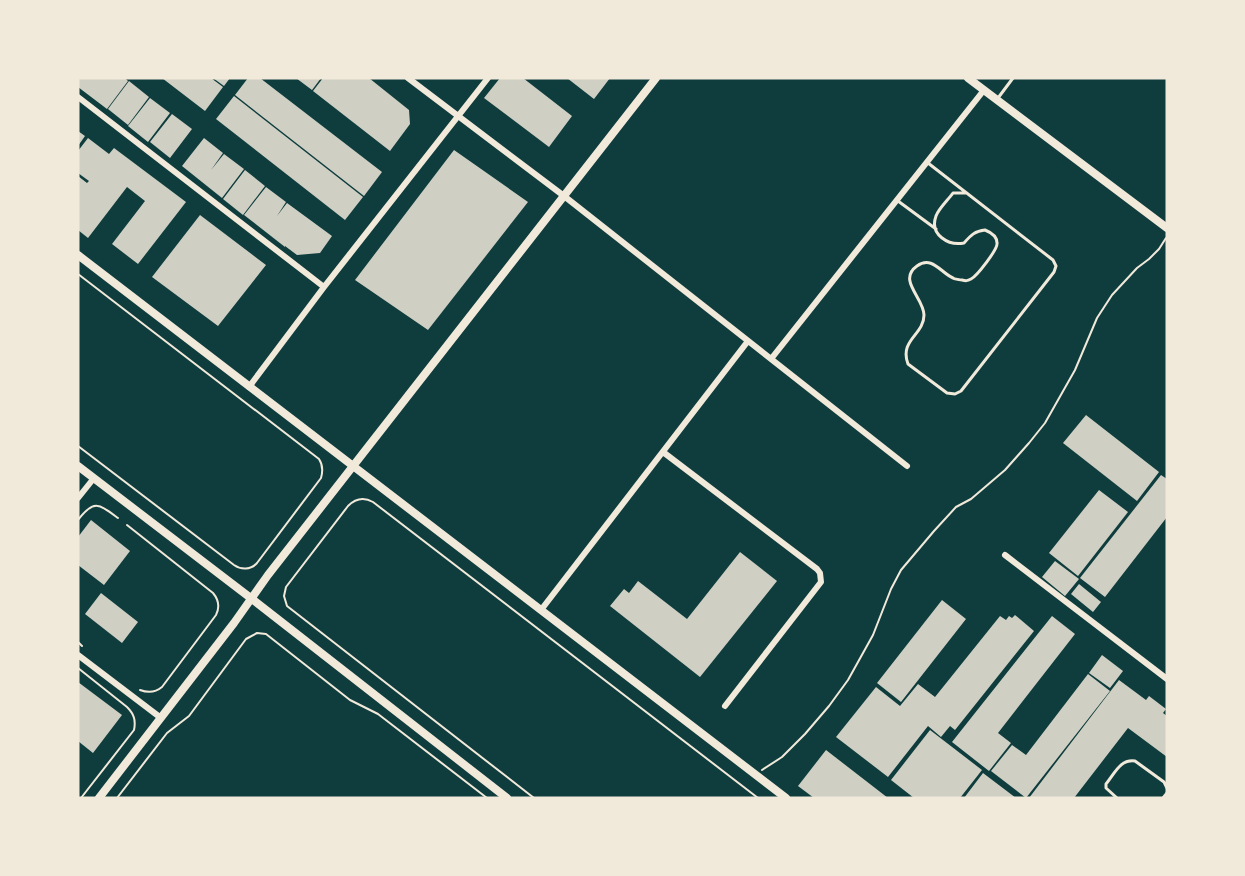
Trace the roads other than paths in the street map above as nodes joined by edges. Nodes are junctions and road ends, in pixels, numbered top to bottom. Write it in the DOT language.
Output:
graph roads {
  1 [pos="408,78"];
  2 [pos="488,78"];
  3 [pos="656,78"];
  4 [pos="968,78"];
  5 [pos="1013,78"];
  6 [pos="984,90"];
  7 [pos="78,97"];
  8 [pos="997,100"];
  9 [pos="458,117"];
  10 [pos="927,162"];
  11 [pos="967,193"];
  12 [pos="564,196"];
  13 [pos="897,200"];
  14 [pos="1167,228"];
  15 [pos="936,229"];
  16 [pos="78,255"];
  17 [pos="324,288"];
  18 [pos="748,341"];
  19 [pos="771,359"];
  20 [pos="249,387"];
  21 [pos="663,452"];
  22 [pos="78,466"];
  23 [pos="353,466"];
  24 [pos="907,466"];
  25 [pos="94,478"];
  26 [pos="78,498"];
  27 [pos="1005,555"];
  28 [pos="252,599"];
  29 [pos="541,610"];
  30 [pos="78,656"];
  31 [pos="1167,679"];
  32 [pos="725,706"];
  33 [pos="161,718"];
  34 [pos="1167,788"];
  35 [pos="1167,793"];
  36 [pos="99,798"];
  37 [pos="507,798"];
  38 [pos="786,798"];
  39 [pos="1117,798"];
  40 [pos="1163,798"];
  1 -- 9 [label="street"];
  2 -- 9 [label="street"];
  3 -- 12 [label="street"];
  4 -- 6 [label="street"];
  5 -- 8 [label="lane"];
  6 -- 8 [label="street"];
  6 -- 10 [label="street"];
  7 -- 17 [label="street"];
  8 -- 14 [label="street"];
  9 -- 12 [label="street"];
  9 -- 17 [label="street"];
  10 -- 11 [label="lane"];
  10 -- 13 [label="street"];
  11 -- 15 [label="lane"];
  11 -- 15 [label="lane"];
  12 -- 18 [label="street"];
  12 -- 23 [label="street"];
  13 -- 15 [label="lane"];
  13 -- 19 [label="street"];
  16 -- 20 [label="street"];
  17 -- 20 [label="street"];
  18 -- 19 [label="street"];
  18 -- 21 [label="street"];
  19 -- 24 [label="street"];
  20 -- 23 [label="street"];
  21 -- 29 [label="street"];
  21 -- 32 [label="street"];
  22 -- 25 [label="street"];
  23 -- 28 [label="street"];
  23 -- 29 [label="street"];
  25 -- 26 [label="street"];
  25 -- 28 [label="street"];
  27 -- 31 [label="street"];
  28 -- 33 [label="street"];
  28 -- 37 [label="street"];
  29 -- 38 [label="street"];
  30 -- 33 [label="street"];
  33 -- 36 [label="street"];
  34 -- 39 [label="lane"];
  35 -- 40 [label="lane"];
}
